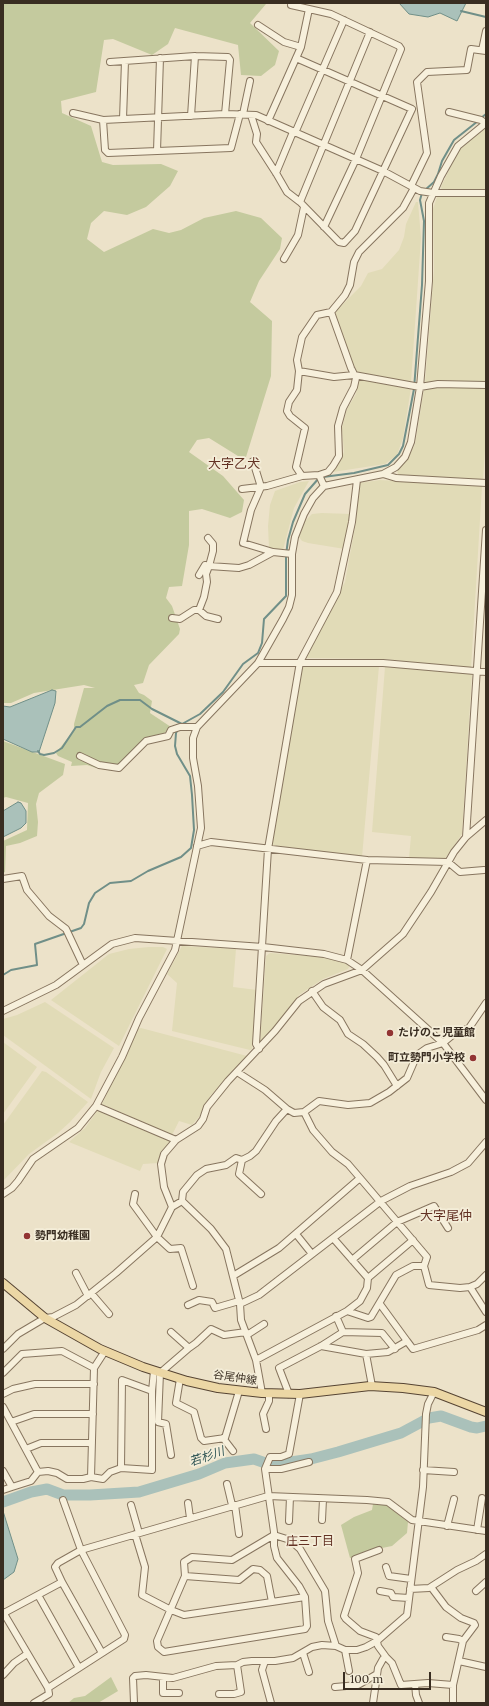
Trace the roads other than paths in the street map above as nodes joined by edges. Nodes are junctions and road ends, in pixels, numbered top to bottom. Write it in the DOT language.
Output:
graph roads {
  1 [pos="291,5"];
  2 [pos="309,9"];
  3 [pos="344,20"];
  4 [pos="258,25"];
  5 [pos="486,31"];
  6 [pos="370,32"];
  7 [pos="300,47"];
  8 [pos="484,51"];
  9 [pos="195,56"];
  10 [pos="160,58"];
  11 [pos="296,58"];
  12 [pos="125,61"];
  13 [pos="110,62"];
  14 [pos="324,69"];
  15 [pos="350,80"];
  16 [pos="250,81"];
  17 [pos="383,95"];
  18 [pos="412,109"];
  19 [pos="449,112"];
  20 [pos="73,113"];
  21 [pos="422,113"];
  22 [pos="225,114"];
  23 [pos="242,114"];
  24 [pos="251,115"];
  25 [pos="191,116"];
  26 [pos="158,117"];
  27 [pos="123,119"];
  28 [pos="103,120"];
  29 [pos="268,121"];
  30 [pos="485,123"];
  31 [pos="294,132"];
  32 [pos="324,145"];
  33 [pos="157,151"];
  34 [pos="356,159"];
  35 [pos="383,171"];
  36 [pos="276,173"];
  37 [pos="412,187"];
  38 [pos="433,193"];
  39 [pos="486,193"];
  40 [pos="302,205"];
  41 [pos="324,227"];
  42 [pos="284,259"];
  43 [pos="331,312"];
  44 [pos="299,370"];
  45 [pos="354,375"];
  46 [pos="486,385"];
  47 [pos="416,386"];
  48 [pos="253,461"];
  49 [pos="383,474"];
  50 [pos="302,476"];
  51 [pos="321,479"];
  52 [pos="357,480"];
  53 [pos="486,483"];
  54 [pos="261,487"];
  55 [pos="242,489"];
  56 [pos="486,530"];
  57 [pos="208,538"];
  58 [pos="273,552"];
  59 [pos="288,553"];
  60 [pos="209,566"];
  61 [pos="200,575"];
  62 [pos="199,610"];
  63 [pos="172,618"];
  64 [pos="218,619"];
  65 [pos="300,662"];
  66 [pos="258,663"];
  67 [pos="477,672"];
  68 [pos="486,672"];
  69 [pos="197,727"];
  70 [pos="80,756"];
  71 [pos="486,820"];
  72 [pos="466,837"];
  73 [pos="197,846"];
  74 [pos="268,848"];
  75 [pos="367,860"];
  76 [pos="448,862"];
  77 [pos="484,870"];
  78 [pos="3,879"];
  79 [pos="176,942"];
  80 [pos="263,947"];
  81 [pos="347,960"];
  82 [pos="83,964"];
  83 [pos="362,970"];
  84 [pos="312,991"];
  85 [pos="486,1003"];
  86 [pos="3,1010"];
  87 [pos="443,1043"];
  88 [pos="259,1049"];
  89 [pos="237,1072"];
  90 [pos="397,1086"];
  91 [pos="486,1100"];
  92 [pos="96,1106"];
  93 [pos="287,1109"];
  94 [pos="304,1112"];
  95 [pos="176,1140"];
  96 [pos="486,1142"];
  97 [pos="242,1160"];
  98 [pos="360,1178"];
  99 [pos="3,1194"];
  100 [pos="134,1194"];
  101 [pos="262,1194"];
  102 [pos="182,1201"];
  103 [pos="381,1201"];
  104 [pos="172,1207"];
  105 [pos="397,1222"];
  106 [pos="448,1228"];
  107 [pos="296,1234"];
  108 [pos="157,1237"];
  109 [pos="333,1238"];
  110 [pos="412,1240"];
  111 [pos="312,1254"];
  112 [pos="352,1260"];
  113 [pos="424,1266"];
  114 [pos="76,1273"];
  115 [pos="486,1275"];
  116 [pos="233,1276"];
  117 [pos="368,1278"];
  118 [pos="3,1283"];
  119 [pos="193,1286"];
  120 [pos="470,1287"];
  121 [pos="90,1294"];
  122 [pos="239,1303"];
  123 [pos="380,1304"];
  124 [pos="188,1305"];
  125 [pos="347,1311"];
  126 [pos="486,1312"];
  127 [pos="109,1314"];
  128 [pos="336,1316"];
  129 [pos="45,1318"];
  130 [pos="264,1324"];
  131 [pos="486,1325"];
  132 [pos="170,1332"];
  133 [pos="343,1332"];
  134 [pos="18,1334"];
  135 [pos="246,1334"];
  136 [pos="407,1341"];
  137 [pos="3,1343"];
  138 [pos="321,1346"];
  139 [pos="189,1348"];
  140 [pos="3,1349"];
  141 [pos="395,1349"];
  142 [pos="105,1351"];
  143 [pos="366,1354"];
  144 [pos="256,1360"];
  145 [pos="94,1368"];
  146 [pos="157,1372"];
  147 [pos="3,1373"];
  148 [pos="180,1379"];
  149 [pos="94,1384"];
  150 [pos="372,1386"];
  151 [pos="239,1391"];
  152 [pos="152,1392"];
  153 [pos="434,1392"];
  154 [pos="265,1393"];
  155 [pos="3,1394"];
  156 [pos="289,1394"];
  157 [pos="300,1394"];
  158 [pos="3,1407"];
  159 [pos="486,1412"];
  160 [pos="93,1414"];
  161 [pos="11,1422"];
  162 [pos="266,1429"];
  163 [pos="223,1438"];
  164 [pos="92,1443"];
  165 [pos="26,1449"];
  166 [pos="234,1451"];
  167 [pos="171,1455"];
  168 [pos="309,1462"];
  169 [pos="121,1468"];
  170 [pos="265,1469"];
  171 [pos="423,1470"];
  172 [pos="3,1471"];
  173 [pos="38,1472"];
  174 [pos="454,1472"];
  175 [pos="91,1476"];
  176 [pos="227,1484"];
  177 [pos="12,1487"];
  178 [pos="3,1490"];
  179 [pos="268,1496"];
  180 [pos="290,1497"];
  181 [pos="482,1498"];
  182 [pos="323,1499"];
  183 [pos="454,1499"];
  184 [pos="63,1500"];
  185 [pos="188,1503"];
  186 [pos="131,1505"];
  187 [pos="234,1505"];
  188 [pos="190,1518"];
  189 [pos="322,1520"];
  190 [pos="289,1521"];
  191 [pos="418,1521"];
  192 [pos="447,1526"];
  193 [pos="477,1530"];
  194 [pos="486,1531"];
  195 [pos="137,1533"];
  196 [pos="239,1534"];
  197 [pos="274,1535"];
  198 [pos="81,1550"];
  199 [pos="379,1550"];
  200 [pos="486,1554"];
  201 [pos="386,1567"];
  202 [pos="185,1576"];
  203 [pos="411,1579"];
  204 [pos="62,1582"];
  205 [pos="486,1582"];
  206 [pos="431,1587"];
  207 [pos="410,1589"];
  208 [pos="380,1591"];
  209 [pos="476,1591"];
  210 [pos="38,1595"];
  211 [pos="305,1597"];
  212 [pos="409,1598"];
  213 [pos="272,1602"];
  214 [pos="171,1610"];
  215 [pos="3,1613"];
  216 [pos="446,1637"];
  217 [pos="377,1641"];
  218 [pos="463,1641"];
  219 [pos="336,1646"];
  220 [pos="345,1650"];
  221 [pos="102,1653"];
  222 [pos="303,1653"];
  223 [pos="27,1654"];
  224 [pos="386,1657"];
  225 [pos="265,1661"];
  226 [pos="459,1661"];
  227 [pos="237,1665"];
  228 [pos="486,1667"];
  229 [pos="79,1668"];
  230 [pos="349,1671"];
  231 [pos="309,1672"];
  232 [pos="377,1674"];
  233 [pos="3,1675"];
  234 [pos="163,1677"];
  235 [pos="415,1684"];
  236 [pos="453,1685"];
  237 [pos="335,1687"];
  238 [pos="48,1688"];
  239 [pos="179,1693"];
  240 [pos="219,1694"];
  241 [pos="42,1701"];
  242 [pos="34,1703"];
  243 [pos="134,1703"];
  244 [pos="271,1703"];
  245 [pos="373,1703"];
  246 [pos="419,1703"];
  247 [pos="453,1703"];
  1 -- 2 [label="street"];
  2 -- 3 [label="street"];
  2 -- 7 [label="street"];
  3 -- 6 [label="street"];
  3 -- 14 [label="street"];
  4 -- 7 [label="street"];
  5 -- 8 [label="street"];
  6 -- 15 [label="street"];
  6 -- 17 [label="street"];
  7 -- 11 [label="street"];
  8 -- 21 [label="street"];
  9 -- 10 [label="street"];
  9 -- 22 [label="street"];
  9 -- 25 [label="street"];
  10 -- 12 [label="street"];
  10 -- 26 [label="street"];
  11 -- 14 [label="street"];
  11 -- 29 [label="street"];
  12 -- 13 [label="street"];
  12 -- 27 [label="street"];
  14 -- 15 [label="street"];
  14 -- 31 [label="street"];
  15 -- 17 [label="street"];
  15 -- 32 [label="street"];
  16 -- 23 [label="street"];
  17 -- 18 [label="street"];
  17 -- 34 [label="street"];
  18 -- 21 [label="street"];
  18 -- 35 [label="street"];
  19 -- 30 [label="street"];
  20 -- 28 [label="street"];
  21 -- 37 [label="street"];
  22 -- 23 [label="street"];
  22 -- 25 [label="street"];
  23 -- 24 [label="street"];
  23 -- 33 [label="street"];
  24 -- 29 [label="street"];
  24 -- 36 [label="street"];
  25 -- 26 [label="street"];
  26 -- 27 [label="street"];
  26 -- 33 [label="street"];
  27 -- 28 [label="street"];
  28 -- 33 [label="street"];
  29 -- 31 [label="street"];
  30 -- 38 [label="street"];
  31 -- 32 [label="street"];
  31 -- 36 [label="street"];
  32 -- 34 [label="street"];
  32 -- 40 [label="street"];
  34 -- 35 [label="street"];
  34 -- 41 [label="street"];
  35 -- 37 [label="street"];
  35 -- 41 [label="street"];
  36 -- 40 [label="street"];
  37 -- 38 [label="street"];
  37 -- 43 [label="street"];
  38 -- 39 [label="street"];
  38 -- 47 [label="street"];
  40 -- 41 [label="street"];
  40 -- 42 [label="street"];
  43 -- 44 [label="street"];
  43 -- 45 [label="street"];
  44 -- 45 [label="street"];
  44 -- 50 [label="street"];
  45 -- 47 [label="street"];
  45 -- 51 [label="street"];
  46 -- 47 [label="street"];
  47 -- 49 [label="street"];
  48 -- 54 [label="street"];
  49 -- 52 [label="street"];
  49 -- 53 [label="street"];
  50 -- 51 [label="street"];
  50 -- 54 [label="street"];
  51 -- 52 [label="street"];
  51 -- 59 [label="street"];
  52 -- 65 [label="street"];
  54 -- 55 [label="street"];
  54 -- 58 [label="street"];
  56 -- 67 [label="street"];
  57 -- 60 [label="street"];
  58 -- 59 [label="street"];
  58 -- 60 [label="street"];
  59 -- 66 [label="street"];
  60 -- 61 [label="street"];
  60 -- 62 [label="street"];
  62 -- 63 [label="street"];
  62 -- 64 [label="street"];
  65 -- 66 [label="street"];
  65 -- 67 [label="street"];
  65 -- 74 [label="street"];
  66 -- 69 [label="street"];
  67 -- 68 [label="street"];
  67 -- 72 [label="street"];
  69 -- 70 [label="street"];
  69 -- 73 [label="street"];
  71 -- 72 [label="street"];
  72 -- 76 [label="street"];
  73 -- 74 [label="street"];
  73 -- 79 [label="street"];
  74 -- 75 [label="street"];
  74 -- 80 [label="street"];
  75 -- 76 [label="street"];
  75 -- 81 [label="street"];
  76 -- 77 [label="street"];
  76 -- 83 [label="street"];
  78 -- 82 [label="street"];
  79 -- 80 [label="street"];
  79 -- 82 [label="street"];
  79 -- 92 [label="street"];
  80 -- 81 [label="street"];
  80 -- 88 [label="street"];
  81 -- 83 [label="street"];
  82 -- 86 [label="street"];
  83 -- 84 [label="street"];
  83 -- 87 [label="street"];
  84 -- 88 [label="street"];
  84 -- 90 [label="street"];
  85 -- 87 [label="street"];
  87 -- 90 [label="street"];
  87 -- 91 [label="street"];
  88 -- 89 [label="street"];
  89 -- 93 [label="street"];
  89 -- 95 [label="street"];
  90 -- 94 [label="street"];
  92 -- 95 [label="street"];
  92 -- 99 [label="street"];
  93 -- 94 [label="street"];
  93 -- 97 [label="street"];
  94 -- 98 [label="street"];
  95 -- 104 [label="street"];
  96 -- 103 [label="street"];
  97 -- 101 [label="street"];
  97 -- 102 [label="street"];
  98 -- 103 [label="street"];
  98 -- 107 [label="street"];
  100 -- 108 [label="street"];
  102 -- 104 [label="street"];
  102 -- 116 [label="street"];
  103 -- 105 [label="street"];
  103 -- 109 [label="street"];
  104 -- 108 [label="street"];
  105 -- 106 [label="street"];
  105 -- 110 [label="street"];
  105 -- 112 [label="street"];
  107 -- 111 [label="street"];
  107 -- 116 [label="street"];
  108 -- 119 [label="street"];
  108 -- 121 [label="street"];
  109 -- 111 [label="street"];
  109 -- 112 [label="street"];
  110 -- 113 [label="street"];
  110 -- 117 [label="street"];
  111 -- 122 [label="street"];
  112 -- 117 [label="street"];
  113 -- 120 [label="street"];
  113 -- 123 [label="street"];
  114 -- 121 [label="street"];
  115 -- 120 [label="street"];
  116 -- 122 [label="street"];
  117 -- 125 [label="street"];
  118 -- 129 [label="main road, 谷尾仲線"];
  120 -- 126 [label="street"];
  121 -- 127 [label="street"];
  121 -- 129 [label="street"];
  122 -- 124 [label="street"];
  122 -- 135 [label="street"];
  123 -- 125 [label="street"];
  123 -- 136 [label="street"];
  125 -- 128 [label="street"];
  128 -- 133 [label="street"];
  128 -- 144 [label="street"];
  129 -- 134 [label="street"];
  129 -- 142 [label="main road, 谷尾仲線"];
  130 -- 135 [label="street"];
  131 -- 136 [label="street"];
  132 -- 139 [label="street"];
  133 -- 138 [label="street"];
  133 -- 141 [label="street"];
  134 -- 137 [label="street"];
  134 -- 140 [label="street"];
  135 -- 139 [label="street"];
  135 -- 144 [label="street"];
  136 -- 141 [label="street"];
  138 -- 143 [label="street"];
  138 -- 156 [label="street"];
  139 -- 146 [label="street"];
  141 -- 143 [label="street"];
  142 -- 145 [label="street"];
  142 -- 146 [label="main road, 谷尾仲線"];
  143 -- 150 [label="street"];
  144 -- 154 [label="street"];
  145 -- 147 [label="street"];
  145 -- 149 [label="street"];
  146 -- 148 [label="main road, 谷尾仲線"];
  146 -- 152 [label="street"];
  146 -- 167 [label="street"];
  148 -- 151 [label="main road, 谷尾仲線"];
  148 -- 163 [label="street"];
  149 -- 155 [label="street"];
  149 -- 160 [label="street"];
  150 -- 153 [label="main road, 谷尾仲線"];
  150 -- 157 [label="main road, 谷尾仲線"];
  151 -- 154 [label="main road, 谷尾仲線"];
  151 -- 163 [label="street"];
  152 -- 169 [label="street"];
  152 -- 169 [label="street"];
  153 -- 159 [label="main road, 谷尾仲線"];
  153 -- 171 [label="street"];
  154 -- 156 [label="main road, 谷尾仲線"];
  154 -- 162 [label="street"];
  156 -- 157 [label="main road, 谷尾仲線"];
  157 -- 170 [label="street"];
  158 -- 161 [label="street"];
  160 -- 161 [label="street"];
  160 -- 164 [label="street"];
  161 -- 165 [label="street"];
  163 -- 166 [label="street"];
  164 -- 165 [label="street"];
  164 -- 175 [label="street"];
  165 -- 173 [label="street"];
  168 -- 170 [label="street"];
  169 -- 175 [label="street"];
  170 -- 179 [label="street"];
  171 -- 174 [label="street"];
  171 -- 191 [label="street"];
  172 -- 177 [label="street"];
  173 -- 175 [label="street"];
  173 -- 177 [label="street"];
  176 -- 187 [label="street"];
  177 -- 178 [label="street"];
  179 -- 180 [label="street"];
  179 -- 187 [label="street"];
  179 -- 197 [label="street"];
  180 -- 182 [label="street"];
  180 -- 190 [label="street"];
  181 -- 193 [label="street"];
  182 -- 189 [label="street"];
  182 -- 191 [label="street"];
  183 -- 192 [label="street"];
  184 -- 198 [label="street"];
  185 -- 188 [label="street"];
  186 -- 195 [label="street"];
  187 -- 188 [label="street"];
  187 -- 196 [label="street"];
  188 -- 195 [label="street"];
  191 -- 192 [label="street"];
  191 -- 203 [label="street"];
  192 -- 193 [label="street"];
  193 -- 194 [label="street"];
  195 -- 198 [label="street"];
  195 -- 214 [label="street"];
  197 -- 202 [label="street"];
  197 -- 211 [label="street"];
  197 -- 219 [label="street"];
  198 -- 204 [label="street"];
  198 -- 221 [label="street"];
  199 -- 217 [label="street"];
  200 -- 206 [label="street"];
  201 -- 203 [label="street"];
  202 -- 213 [label="street"];
  202 -- 214 [label="street"];
  203 -- 207 [label="street"];
  204 -- 210 [label="street"];
  204 -- 221 [label="street"];
  205 -- 209 [label="street"];
  206 -- 207 [label="street"];
  206 -- 218 [label="street"];
  207 -- 212 [label="street"];
  208 -- 212 [label="street"];
  210 -- 215 [label="street"];
  210 -- 229 [label="street"];
  211 -- 213 [label="street"];
  211 -- 214 [label="street"];
  212 -- 217 [label="street"];
  213 -- 214 [label="street"];
  215 -- 223 [label="street"];
  216 -- 218 [label="street"];
  217 -- 220 [label="street"];
  217 -- 224 [label="street"];
  218 -- 226 [label="street"];
  219 -- 220 [label="street"];
  219 -- 222 [label="street"];
  220 -- 230 [label="street"];
  221 -- 229 [label="street"];
  222 -- 225 [label="street"];
  222 -- 231 [label="street"];
  223 -- 233 [label="street"];
  223 -- 238 [label="street"];
  224 -- 232 [label="street"];
  224 -- 235 [label="street"];
  225 -- 227 [label="street"];
  225 -- 244 [label="street"];
  226 -- 228 [label="street"];
  226 -- 236 [label="street"];
  227 -- 234 [label="street"];
  227 -- 240 [label="street"];
  229 -- 238 [label="street"];
  232 -- 237 [label="street"];
  232 -- 245 [label="street"];
  234 -- 239 [label="street"];
  234 -- 243 [label="street"];
  235 -- 236 [label="street"];
  235 -- 246 [label="street"];
  236 -- 247 [label="street"];
  238 -- 241 [label="street"];
  241 -- 242 [label="street"];
}
